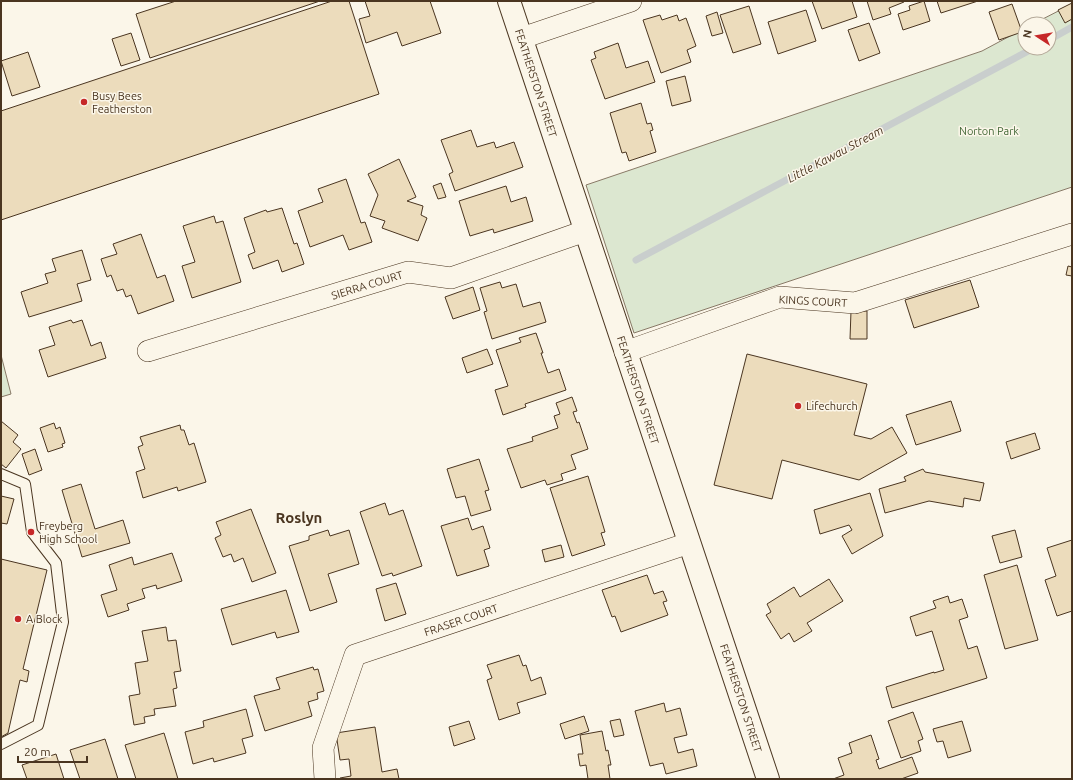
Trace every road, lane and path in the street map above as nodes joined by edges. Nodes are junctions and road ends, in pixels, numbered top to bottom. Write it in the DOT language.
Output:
graph roads {
  1 [pos="509,1"];
  2 [pos="631,1"];
  3 [pos="522,38"];
  4 [pos="585,231"];
  5 [pos="1072,234"];
  6 [pos="148,352"];
  7 [pos="625,352"];
  8 [pos="1,474"];
  9 [pos="689,543"];
  10 [pos="1,744"];
  11 [pos="325,779"];
  12 [pos="768,779"];
  1 -- 3 [label="main road, FEATHERSTON STREET"];
  2 -- 3 [label="street"];
  3 -- 4 [label="main road, FEATHERSTON STREET"];
  4 -- 6 [label="street, SIERRA COURT"];
  4 -- 7 [label="main road, FEATHERSTON STREET"];
  5 -- 7 [label="street, KINGS COURT"];
  7 -- 9 [label="main road, FEATHERSTON STREET"];
  8 -- 10 [label="lane"];
  9 -- 11 [label="street, FRASER COURT"];
  9 -- 12 [label="main road, FEATHERSTON STREET"];
}
